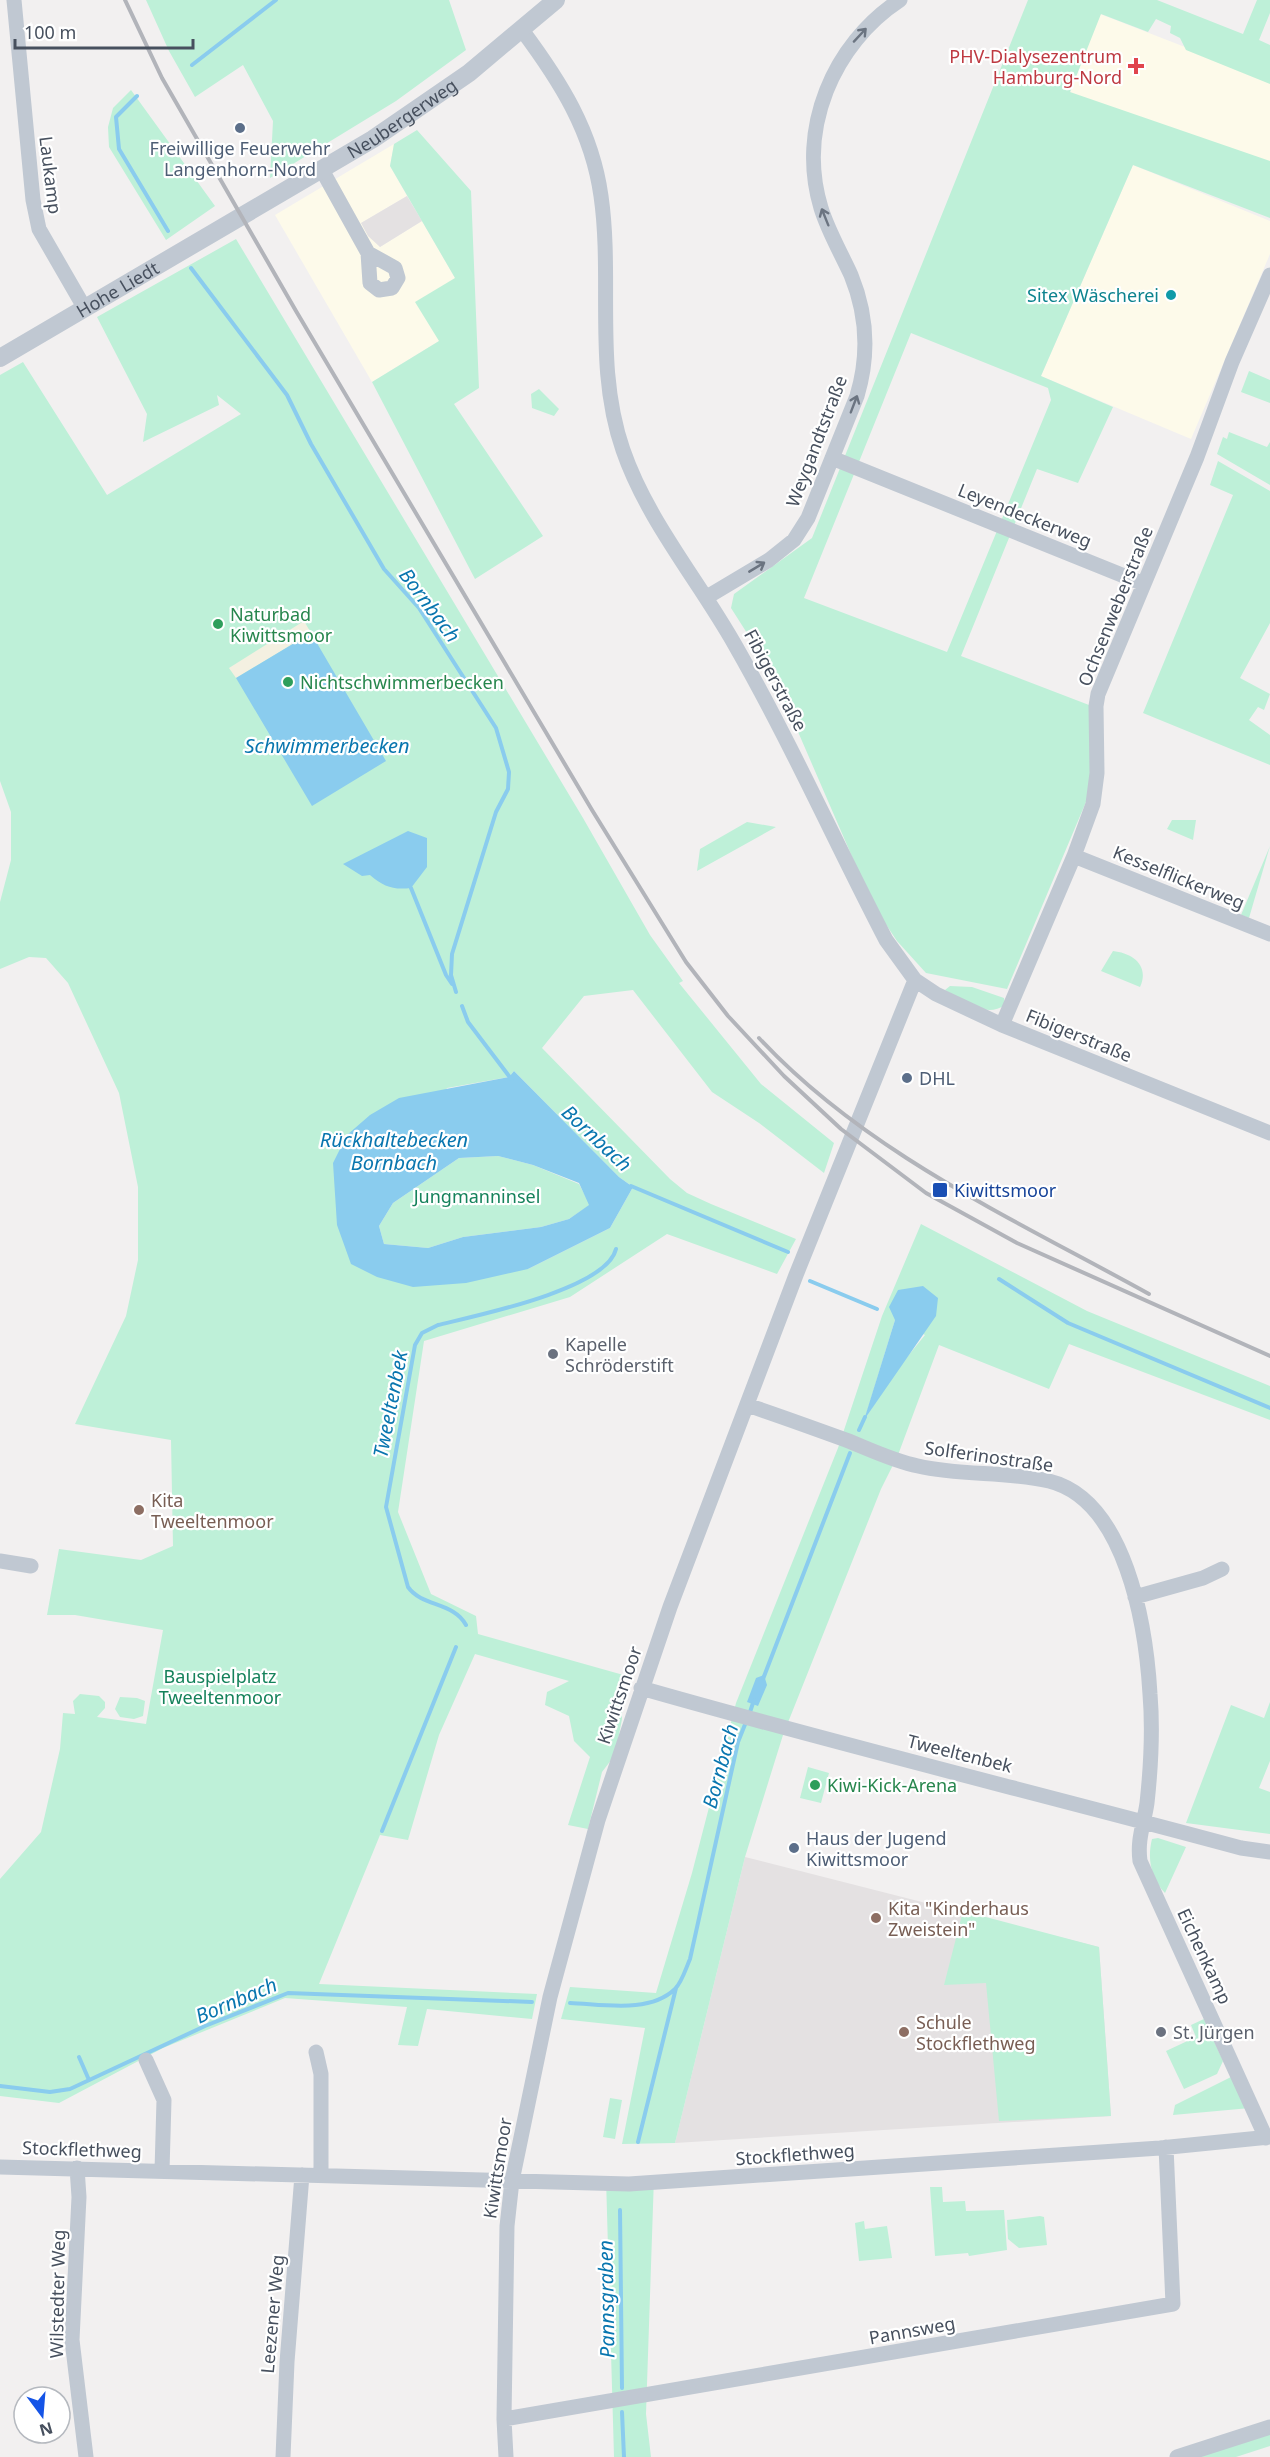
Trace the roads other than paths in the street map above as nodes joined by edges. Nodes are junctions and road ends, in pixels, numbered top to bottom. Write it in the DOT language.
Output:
graph roads {
  1 [pos="14,0"];
  2 [pos="555,0"];
  3 [pos="900,0"];
  4 [pos="522,30"];
  5 [pos="322,170"];
  6 [pos="235,220"];
  7 [pos="368,253"];
  8 [pos="1270,275"];
  9 [pos="84,307"];
  10 [pos="0,357"];
  11 [pos="832,458"];
  12 [pos="1144,584"];
  13 [pos="707,597"];
  14 [pos="1074,856"];
  15 [pos="1270,934"];
  16 [pos="915,980"];
  17 [pos="1002,1025"];
  18 [pos="1270,1133"];
  19 [pos="747,1405"];
  20 [pos="0,1561"];
  21 [pos="31,1566"];
  22 [pos="1222,1569"];
  23 [pos="1135,1597"];
  24 [pos="641,1688"];
  25 [pos="1144,1822"];
  26 [pos="1270,1852"];
  27 [pos="316,2052"];
  28 [pos="146,2060"];
  29 [pos="1268,2137"];
  30 [pos="1166,2147"];
  31 [pos="0,2167"];
  32 [pos="77,2168"];
  33 [pos="162,2171"];
  34 [pos="302,2175"];
  35 [pos="321,2176"];
  36 [pos="512,2181"];
  37 [pos="504,2420"];
  38 [pos="1270,2427"];
  39 [pos="86,2457"];
  40 [pos="283,2457"];
  41 [pos="506,2457"];
  42 [pos="1176,2457"];
  1 -- 9 [label="street, Laukamp"];
  2 -- 4 [label="street, Neubergerweg"];
  11 -- 3 [label="street, Weygandtstraße, one-way"];
  4 -- 5 [label="street, Neubergerweg"];
  4 -- 13 [label="street, Fibigerstraße"];
  5 -- 6 [label="street, Neubergerweg"];
  5 -- 7 [label="street"];
  6 -- 9 [label="street, Hohe Liedt"];
  8 -- 12 [label="street, Ochsenweberstraße"];
  9 -- 10 [label="street, Hohe Liedt"];
  11 -- 12 [label="street, Leyendeckerweg"];
  13 -- 11 [label="street, Weygandtstraße, one-way"];
  12 -- 14 [label="street, Ochsenweberstraße"];
  13 -- 16 [label="street, Fibigerstraße"];
  14 -- 15 [label="street, Kesselflickerweg"];
  14 -- 17 [label="street, Ochsenweberstraße"];
  16 -- 17 [label="street, Fibigerstraße"];
  16 -- 19 [label="street, Kiwittsmoor"];
  17 -- 18 [label="street, Fibigerstraße"];
  19 -- 23 [label="street, Solferinostraße"];
  19 -- 24 [label="street, Kiwittsmoor"];
  20 -- 21 [label="street"];
  22 -- 23 [label="street"];
  23 -- 25 [label="street, Solferinostraße"];
  24 -- 25 [label="street, Tweeltenbek"];
  24 -- 36 [label="street, Kiwittsmoor"];
  25 -- 26 [label="street, Tweeltenbek"];
  25 -- 29 [label="street, Eichenkamp"];
  27 -- 35 [label="street"];
  28 -- 33 [label="street, Stockflethweg"];
  29 -- 30 [label="street, Stockflethweg"];
  30 -- 36 [label="street, Stockflethweg"];
  30 -- 37 [label="street, Pannsweg"];
  31 -- 32 [label="street, Stockflethweg"];
  32 -- 33 [label="street, Stockflethweg"];
  32 -- 39 [label="street, Wilstedter Weg"];
  33 -- 34 [label="street, Stockflethweg"];
  34 -- 35 [label="street, Stockflethweg"];
  34 -- 40 [label="street, Leezener Weg"];
  35 -- 36 [label="street, Stockflethweg"];
  36 -- 37 [label="street, Kiwittsmoor"];
  37 -- 41 [label="street, Kiwittsmoor"];
  38 -- 42 [label="street"];
}
